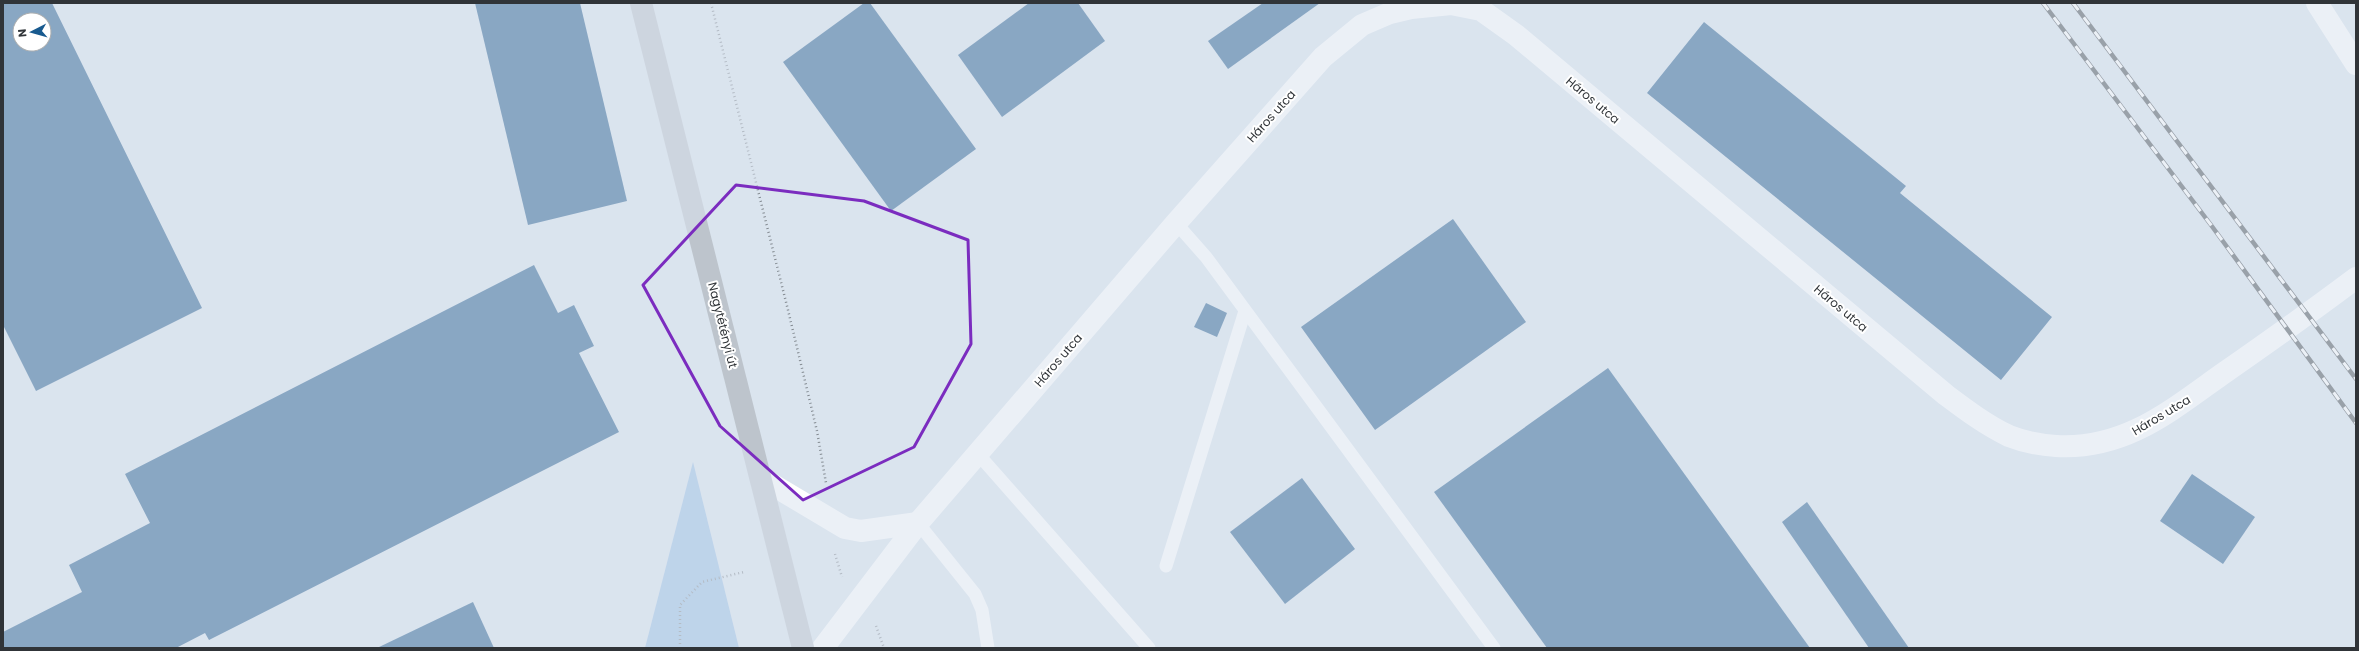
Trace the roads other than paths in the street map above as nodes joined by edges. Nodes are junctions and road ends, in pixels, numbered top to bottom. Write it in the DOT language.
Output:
graph roads {
  1 [pos="642,3"];
  2 [pos="2317,3"];
  3 [pos="2356,64"];
  4 [pos="1176,223"];
  5 [pos="2356,278"];
  6 [pos="1245,311"];
  7 [pos="978,454"];
  8 [pos="761,478"];
  9 [pos="918,523"];
  10 [pos="1166,566"];
  11 [pos="803,648"];
  12 [pos="823,648"];
  13 [pos="988,648"];
  14 [pos="1149,648"];
  15 [pos="1494,648"];
  1 -- 8 [label="main road, Nagytétényi út"];
  2 -- 3 [label="street"];
  4 -- 5 [label="street, Háros utca"];
  4 -- 6 [label="lane"];
  4 -- 7 [label="street, Háros utca"];
  6 -- 10 [label="lane"];
  6 -- 15 [label="lane"];
  7 -- 9 [label="street, Háros utca"];
  7 -- 14 [label="lane"];
  8 -- 9 [label="street"];
  8 -- 11 [label="main road, Nagytétényi út"];
  9 -- 12 [label="street, Háros utca"];
  9 -- 13 [label="lane"];
}
